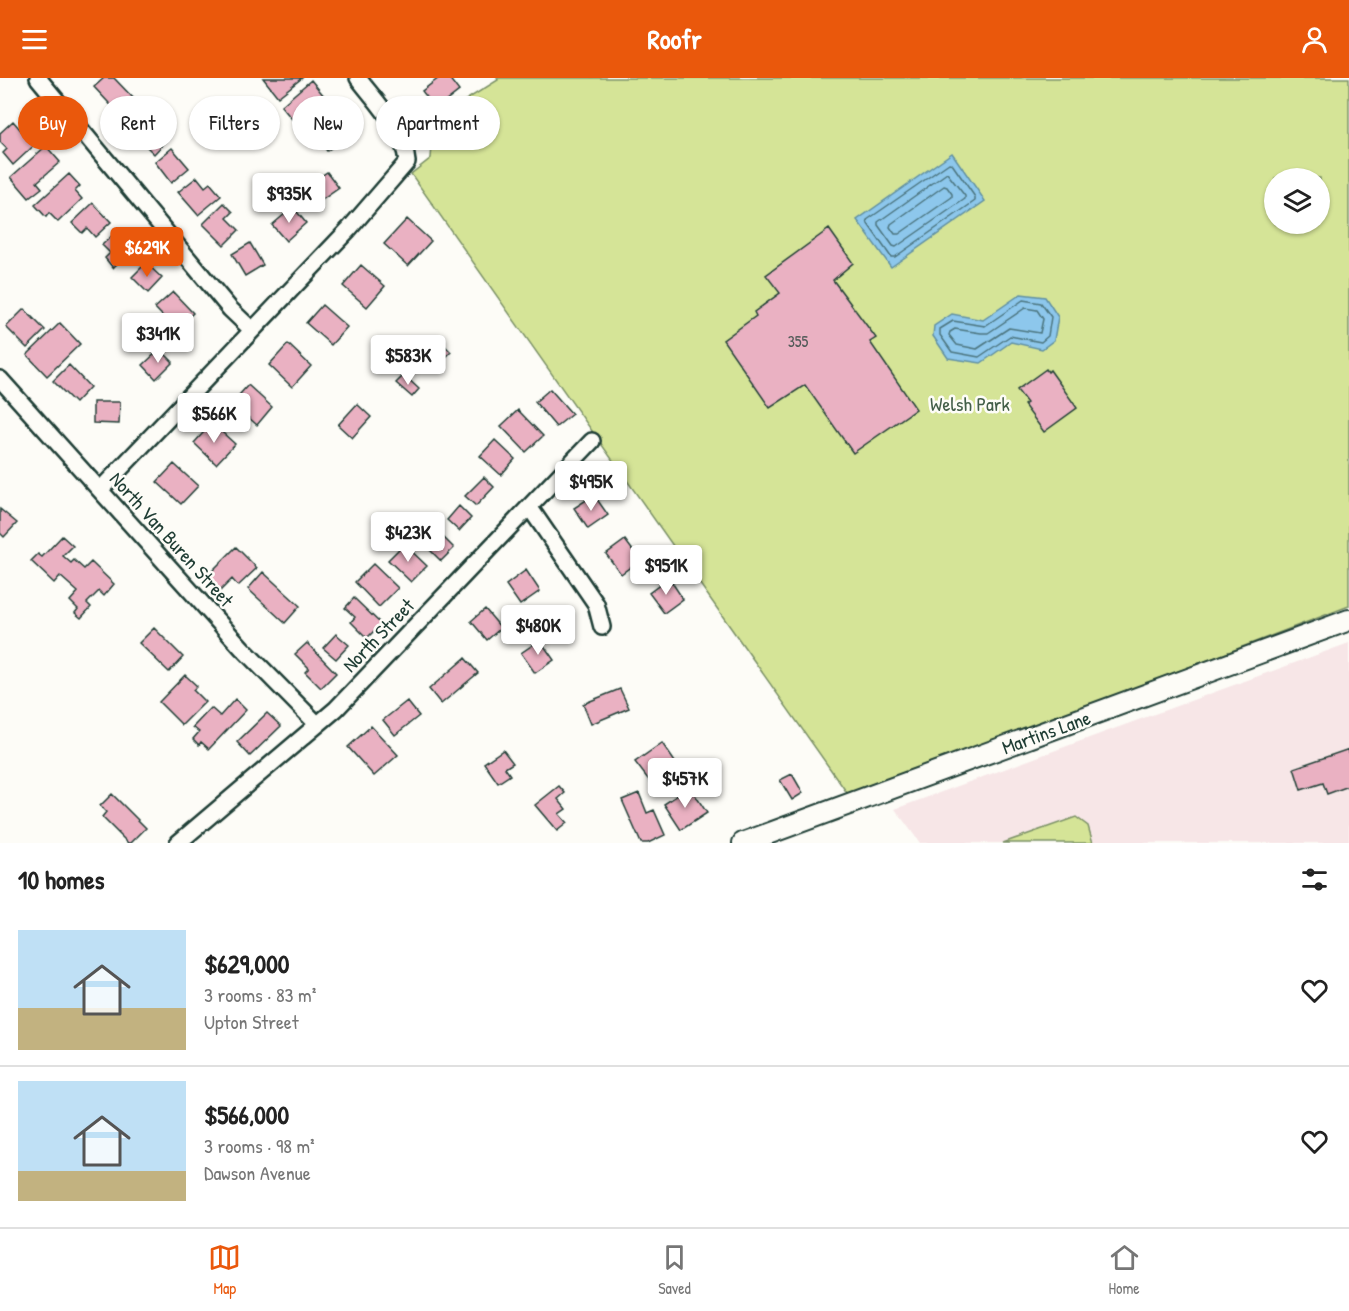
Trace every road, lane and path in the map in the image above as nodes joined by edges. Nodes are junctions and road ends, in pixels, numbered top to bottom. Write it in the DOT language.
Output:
graph roads {
  1 [pos="38,78"];
  2 [pos="358,78"];
  3 [pos="252,330"];
  4 [pos="0,379"];
  5 [pos="592,441"];
  6 [pos="100,490"];
  7 [pos="530,508"];
  8 [pos="1349,620"];
  9 [pos="602,627"];
  10 [pos="316,724"];
  11 [pos="178,843"];
  12 [pos="743,843"];
  1 -- 3 [label="street"];
  2 -- 3 [label="street"];
  3 -- 6 [label="street"];
  4 -- 6 [label="street, North Van Buren Street"];
  5 -- 7 [label="street, North Street"];
  6 -- 10 [label="street, North Van Buren Street"];
  7 -- 9 [label="street"];
  7 -- 10 [label="street, North Street"];
  8 -- 12 [label="street, Martins Lane"];
  10 -- 11 [label="street, North Street"];
}
